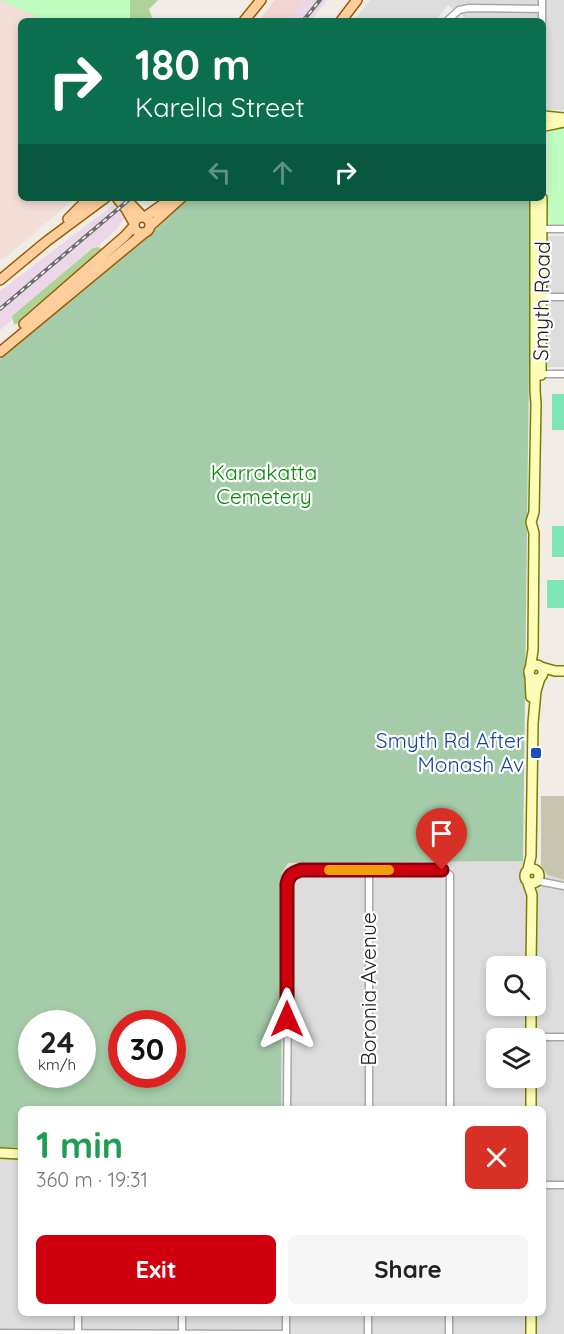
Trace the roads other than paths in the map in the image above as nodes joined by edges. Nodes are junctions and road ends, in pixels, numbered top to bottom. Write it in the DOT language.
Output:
graph roads {
  1 [pos="261,0"];
  2 [pos="268,0"];
  3 [pos="357,0"];
  4 [pos="542,0"];
  5 [pos="542,9"];
  6 [pos="459,10"];
  7 [pos="246,18"];
  8 [pos="254,18"];
  9 [pos="343,18"];
  10 [pos="450,18"];
  11 [pos="459,18"];
  12 [pos="542,18"];
  13 [pos="564,120"];
  14 [pos="546,124"];
  15 [pos="88,201"];
  16 [pos="101,201"];
  17 [pos="119,201"];
  18 [pos="128,201"];
  19 [pos="168,201"];
  20 [pos="178,201"];
  21 [pos="535,201"];
  22 [pos="542,201"];
  23 [pos="144,217"];
  24 [pos="134,225"];
  25 [pos="147,229"];
  26 [pos="539,229"];
  27 [pos="564,229"];
  28 [pos="0,273"];
  29 [pos="0,280"];
  30 [pos="538,297"];
  31 [pos="564,297"];
  32 [pos="0,345"];
  33 [pos="0,352"];
  34 [pos="538,374"];
  35 [pos="564,375"];
  36 [pos="559,671"];
  37 [pos="537,672"];
  38 [pos="369,870"];
  39 [pos="534,877"];
  40 [pos="564,886"];
  41 [pos="531,956"];
  42 [pos="546,1037"];
  43 [pos="564,1037"];
  44 [pos="531,1088"];
  45 [pos="287,1106"];
  46 [pos="369,1106"];
  47 [pos="450,1106"];
  48 [pos="531,1106"];
  49 [pos="0,1153"];
  50 [pos="18,1154"];
  51 [pos="546,1185"];
  52 [pos="564,1185"];
  53 [pos="78,1316"];
  54 [pos="182,1316"];
  55 [pos="286,1316"];
  56 [pos="368,1316"];
  57 [pos="449,1316"];
  58 [pos="531,1316"];
  59 [pos="0,1333"];
  60 [pos="78,1334"];
  61 [pos="182,1334"];
  62 [pos="286,1334"];
  63 [pos="368,1334"];
  64 [pos="449,1334"];
  65 [pos="531,1334"];
  1 -- 7 [label="main road"];
  2 -- 8 [label="main road"];
  3 -- 9 [label="main road"];
  4 -- 5 [label="street"];
  5 -- 6 [label="street"];
  5 -- 12 [label="street"];
  6 -- 10 [label="street"];
  6 -- 11 [label="street"];
  13 -- 14 [label="main road"];
  15 -- 28 [label="main road"];
  16 -- 29 [label="main road"];
  17 -- 24 [label="main road"];
  18 -- 23 [label="main road"];
  19 -- 23 [label="main road"];
  20 -- 25 [label="main road"];
  21 -- 26 [label="main road, Smyth Road"];
  22 -- 26 [label="main road, Smyth Road"];
  23 -- 24 [label="main road"];
  23 -- 25 [label="main road"];
  24 -- 25 [label="main road"];
  24 -- 32 [label="main road"];
  25 -- 33 [label="main road"];
  26 -- 27 [label="street"];
  26 -- 30 [label="main road, Smyth Road"];
  30 -- 31 [label="street"];
  30 -- 34 [label="main road, Smyth Road"];
  34 -- 35 [label="street"];
  34 -- 37 [label="main road, Smyth Road"];
  36 -- 37 [label="main road"];
  37 -- 39 [label="main road, Smyth Road"];
  38 -- 45 [label="street"];
  38 -- 46 [label="street, Boronia Avenue"];
  38 -- 47 [label="street"];
  39 -- 40 [label="street"];
  39 -- 41 [label="main road"];
  42 -- 43 [label="street"];
  44 -- 48 [label="main road"];
  49 -- 50 [label="main road"];
  51 -- 52 [label="street"];
  53 -- 60 [label="street"];
  54 -- 61 [label="street"];
  55 -- 62 [label="street"];
  56 -- 63 [label="street"];
  57 -- 64 [label="street"];
  58 -- 65 [label="main road"];
  59 -- 60 [label="street"];
  60 -- 61 [label="street"];
  61 -- 62 [label="street"];
}
